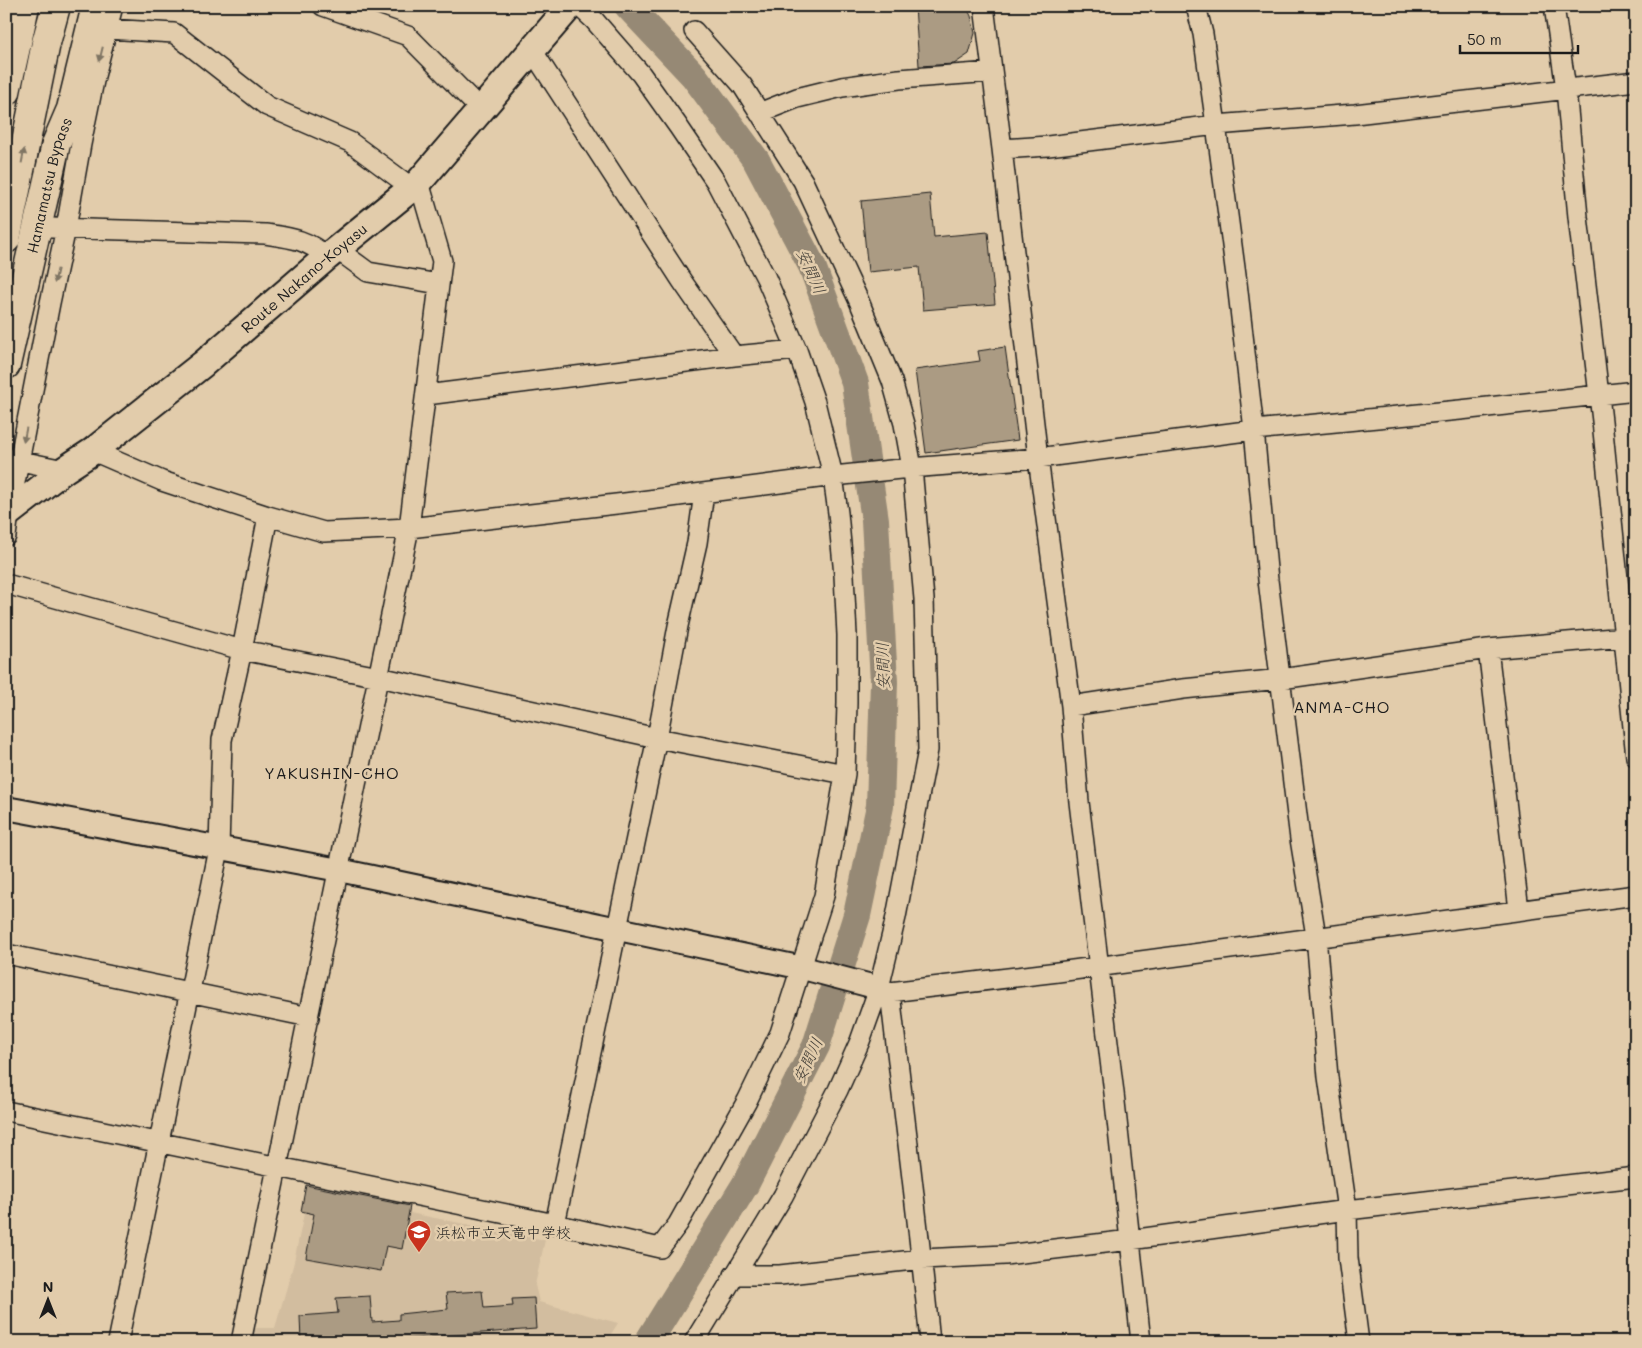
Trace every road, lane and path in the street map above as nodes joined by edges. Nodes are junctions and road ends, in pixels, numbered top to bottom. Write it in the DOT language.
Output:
graph roads {
  1 [pos="11,6"];
  2 [pos="25,6"];
  3 [pos="56,6"];
  4 [pos="83,6"];
  5 [pos="113,6"];
  6 [pos="323,6"];
  7 [pos="570,6"];
  8 [pos="579,6"];
  9 [pos="984,6"];
  10 [pos="1196,6"];
  11 [pos="1554,6"];
  12 [pos="102,18"];
  13 [pos="6,20"];
  14 [pos="694,31"];
  15 [pos="532,50"];
  16 [pos="992,72"];
  17 [pos="1636,81"];
  18 [pos="1566,89"];
  19 [pos="6,92"];
  20 [pos="480,110"];
  21 [pos="759,113"];
  22 [pos="1216,125"];
  23 [pos="56,144"];
  24 [pos="1002,150"];
  25 [pos="416,185"];
  26 [pos="59,228"];
  27 [pos="6,238"];
  28 [pos="333,253"];
  29 [pos="439,284"];
  30 [pos="796,350"];
  31 [pos="734,356"];
  32 [pos="6,365"];
  33 [pos="1636,391"];
  34 [pos="426,394"];
  35 [pos="1598,394"];
  36 [pos="1254,430"];
  37 [pos="93,451"];
  38 [pos="1038,458"];
  39 [pos="13,460"];
  40 [pos="911,468"];
  41 [pos="64,470"];
  42 [pos="833,476"];
  43 [pos="704,493"];
  44 [pos="268,516"];
  45 [pos="7,521"];
  46 [pos="410,528"];
  47 [pos="6,584"];
  48 [pos="1630,637"];
  49 [pos="1488,649"];
  50 [pos="242,650"];
  51 [pos="379,677"];
  52 [pos="1281,679"];
  53 [pos="1071,706"];
  54 [pos="657,738"];
  55 [pos="1636,757"];
  56 [pos="845,774"];
  57 [pos="6,808"];
  58 [pos="219,849"];
  59 [pos="340,870"];
  60 [pos="1636,895"];
  61 [pos="1519,910"];
  62 [pos="617,928"];
  63 [pos="1316,936"];
  64 [pos="6,954"];
  65 [pos="1098,966"];
  66 [pos="803,968"];
  67 [pos="882,989"];
  68 [pos="190,992"];
  69 [pos="309,1017"];
  70 [pos="6,1111"];
  71 [pos="159,1142"];
  72 [pos="278,1166"];
  73 [pos="1636,1178"];
  74 [pos="1347,1210"];
  75 [pos="555,1224"];
  76 [pos="1130,1240"];
  77 [pos="922,1259"];
  78 [pos="734,1275"];
  79 [pos="118,1342"];
  80 [pos="241,1342"];
  81 [pos="694,1342"];
  82 [pos="930,1342"];
  83 [pos="1141,1342"];
  84 [pos="1359,1342"];
  1 -- 13 [label="street"];
  2 -- 19 [label="highway"];
  27 -- 3 [label="highway, Hamamatsu Bypass, one-way"];
  4 -- 23 [label="highway"];
  5 -- 12 [label="street"];
  6 -- 20 [label="street"];
  7 -- 15 [label="main road, Route Nakano-Koyasu"];
  8 -- 30 [label="street"];
  9 -- 16 [label="street"];
  10 -- 22 [label="street"];
  11 -- 18 [label="street"];
  12 -- 23 [label="highway, Hamamatsu Bypass"];
  12 -- 25 [label="street"];
  12 -- 26 [label="street, one-way"];
  14 -- 21 [label="street"];
  15 -- 20 [label="main road, Route Nakano-Koyasu"];
  15 -- 31 [label="street"];
  16 -- 21 [label="street"];
  16 -- 24 [label="street"];
  17 -- 18 [label="street"];
  18 -- 22 [label="street"];
  18 -- 35 [label="street"];
  20 -- 25 [label="main road, Route Nakano-Koyasu"];
  21 -- 40 [label="street"];
  22 -- 24 [label="street"];
  22 -- 36 [label="street"];
  23 -- 32 [label="highway, Hamamatsu Bypass"];
  24 -- 38 [label="street"];
  25 -- 28 [label="main road, Route Nakano-Koyasu"];
  25 -- 29 [label="street"];
  26 -- 28 [label="street"];
  26 -- 39 [label="street, one-way"];
  28 -- 29 [label="street"];
  28 -- 37 [label="main road, Route Nakano-Koyasu"];
  29 -- 34 [label="street"];
  30 -- 31 [label="street"];
  30 -- 42 [label="street"];
  31 -- 34 [label="street"];
  33 -- 35 [label="street"];
  34 -- 46 [label="street"];
  35 -- 36 [label="street"];
  35 -- 48 [label="street"];
  36 -- 38 [label="street"];
  36 -- 52 [label="street"];
  37 -- 41 [label="main road, Route Nakano-Koyasu"];
  37 -- 44 [label="street"];
  38 -- 40 [label="street"];
  38 -- 53 [label="street"];
  39 -- 41 [label="street"];
  39 -- 45 [label="street"];
  40 -- 42 [label="street"];
  40 -- 67 [label="street"];
  41 -- 45 [label="main road, Route Nakano-Koyasu"];
  42 -- 43 [label="street"];
  42 -- 56 [label="street"];
  43 -- 46 [label="street"];
  43 -- 54 [label="street"];
  44 -- 46 [label="street"];
  44 -- 50 [label="street"];
  46 -- 51 [label="street"];
  47 -- 50 [label="street"];
  48 -- 49 [label="street"];
  48 -- 55 [label="street"];
  49 -- 52 [label="street"];
  49 -- 61 [label="street"];
  50 -- 51 [label="street"];
  50 -- 58 [label="street"];
  51 -- 54 [label="street"];
  51 -- 59 [label="street"];
  52 -- 53 [label="street"];
  52 -- 63 [label="street"];
  53 -- 65 [label="street"];
  54 -- 56 [label="street"];
  54 -- 62 [label="street"];
  56 -- 66 [label="street"];
  57 -- 58 [label="street"];
  58 -- 59 [label="street"];
  58 -- 68 [label="street"];
  59 -- 62 [label="street"];
  59 -- 69 [label="street"];
  60 -- 61 [label="street"];
  61 -- 63 [label="street"];
  62 -- 66 [label="street"];
  62 -- 75 [label="street"];
  63 -- 65 [label="street"];
  63 -- 74 [label="street"];
  64 -- 68 [label="street"];
  65 -- 67 [label="street"];
  65 -- 76 [label="street"];
  66 -- 67 [label="street"];
  66 -- 75 [label="street"];
  67 -- 77 [label="street"];
  67 -- 78 [label="street"];
  68 -- 69 [label="street"];
  68 -- 71 [label="street"];
  69 -- 72 [label="street"];
  70 -- 71 [label="street"];
  71 -- 72 [label="street"];
  71 -- 79 [label="street"];
  72 -- 75 [label="street"];
  72 -- 80 [label="street"];
  73 -- 74 [label="street"];
  74 -- 76 [label="street"];
  74 -- 84 [label="street"];
  76 -- 77 [label="street"];
  76 -- 83 [label="street"];
  77 -- 78 [label="street"];
  77 -- 82 [label="street"];
  78 -- 81 [label="street"];
}
